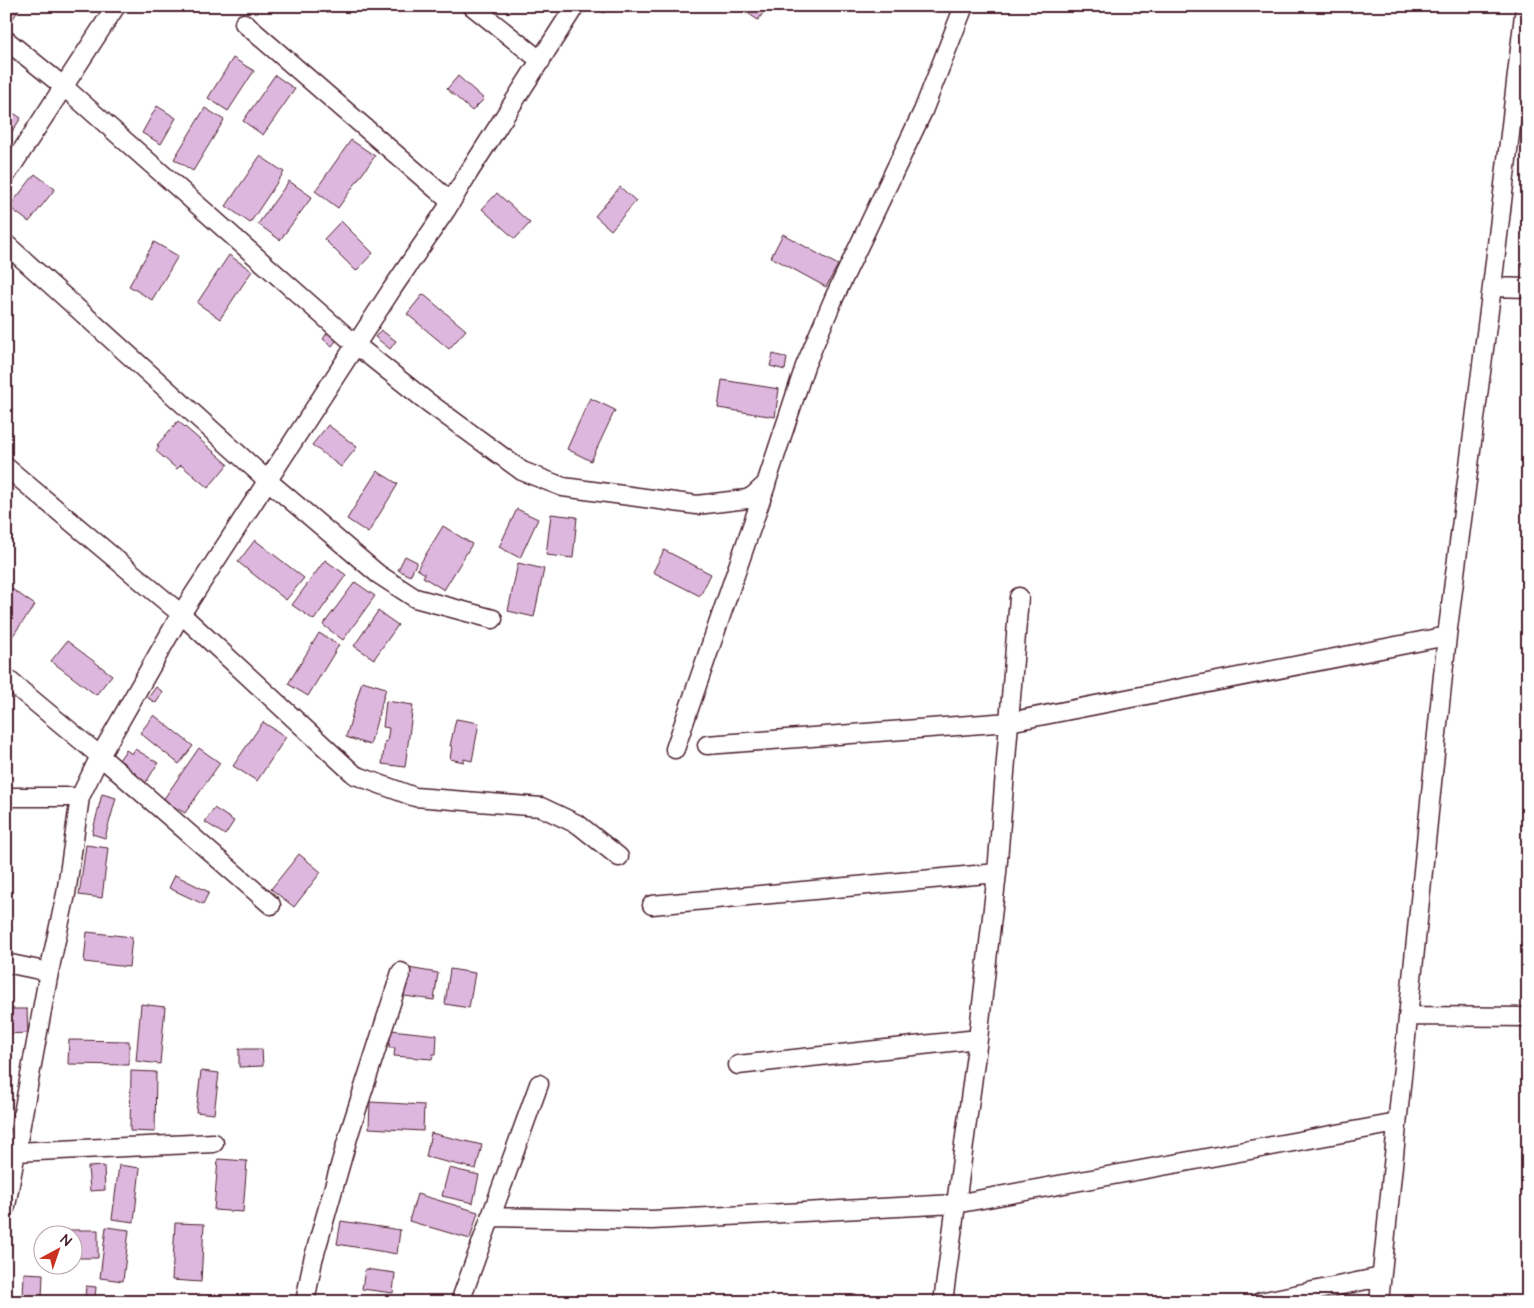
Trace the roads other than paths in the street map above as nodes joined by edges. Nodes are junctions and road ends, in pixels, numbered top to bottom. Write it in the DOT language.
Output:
graph roads {
  1 [pos="116,6"];
  2 [pos="472,6"];
  3 [pos="575,6"];
  4 [pos="964,6"];
  5 [pos="1525,6"];
  6 [pos="244,24"];
  7 [pos="6,40"];
  8 [pos="541,61"];
  9 [pos="63,86"];
  10 [pos="6,175"];
  11 [pos="451,202"];
  12 [pos="6,244"];
  13 [pos="1492,287"];
  14 [pos="1528,288"];
  15 [pos="356,345"];
  16 [pos="6,467"];
  17 [pos="267,480"];
  18 [pos="766,484"];
  19 [pos="1019,597"];
  20 [pos="181,614"];
  21 [pos="493,619"];
  22 [pos="1447,636"];
  23 [pos="6,678"];
  24 [pos="1009,722"];
  25 [pos="707,745"];
  26 [pos="675,749"];
  27 [pos="100,756"];
  28 [pos="6,797"];
  29 [pos="80,797"];
  30 [pos="618,857"];
  31 [pos="997,873"];
  32 [pos="271,905"];
  33 [pos="652,905"];
  34 [pos="6,963"];
  35 [pos="49,972"];
  36 [pos="401,972"];
  37 [pos="1408,1016"];
  38 [pos="1528,1017"];
  39 [pos="978,1039"];
  40 [pos="738,1065"];
  41 [pos="539,1084"];
  42 [pos="1397,1123"];
  43 [pos="214,1142"];
  44 [pos="15,1152"];
  45 [pos="955,1204"];
  46 [pos="6,1206"];
  47 [pos="490,1217"];
  48 [pos="1381,1277"];
  49 [pos="305,1302"];
  50 [pos="460,1302"];
  51 [pos="943,1302"];
  52 [pos="1260,1302"];
  53 [pos="1379,1302"];
  1 -- 9 [label="street"];
  2 -- 8 [label="street"];
  3 -- 8 [label="street"];
  4 -- 18 [label="street"];
  5 -- 13 [label="street"];
  6 -- 11 [label="street"];
  7 -- 9 [label="street"];
  8 -- 11 [label="street"];
  9 -- 10 [label="street"];
  9 -- 15 [label="street"];
  11 -- 15 [label="street"];
  12 -- 17 [label="street"];
  13 -- 14 [label="street"];
  13 -- 22 [label="street"];
  15 -- 17 [label="street"];
  15 -- 18 [label="street"];
  16 -- 20 [label="street"];
  17 -- 20 [label="street"];
  17 -- 21 [label="street"];
  18 -- 26 [label="street"];
  19 -- 24 [label="street"];
  20 -- 27 [label="street"];
  20 -- 30 [label="street"];
  22 -- 24 [label="street"];
  22 -- 37 [label="street"];
  23 -- 27 [label="street"];
  24 -- 25 [label="street"];
  24 -- 31 [label="street"];
  27 -- 29 [label="street"];
  27 -- 32 [label="street"];
  28 -- 29 [label="street"];
  29 -- 35 [label="street"];
  31 -- 33 [label="street"];
  31 -- 39 [label="street"];
  34 -- 35 [label="street"];
  35 -- 44 [label="street"];
  36 -- 49 [label="street"];
  37 -- 38 [label="street"];
  37 -- 42 [label="street"];
  39 -- 40 [label="street"];
  39 -- 45 [label="street"];
  41 -- 47 [label="street"];
  42 -- 45 [label="street"];
  42 -- 48 [label="street"];
  43 -- 44 [label="street"];
  44 -- 46 [label="street"];
  45 -- 47 [label="street"];
  45 -- 51 [label="street"];
  47 -- 50 [label="street"];
  48 -- 52 [label="street"];
  48 -- 53 [label="street"];
}
